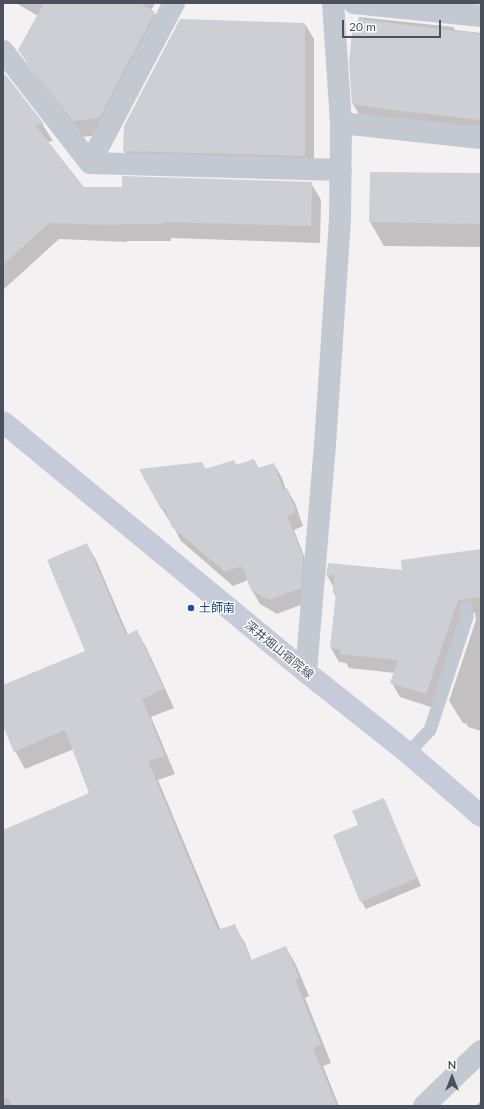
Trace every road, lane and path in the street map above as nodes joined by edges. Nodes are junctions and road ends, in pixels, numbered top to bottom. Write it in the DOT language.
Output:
graph roads {
  1 [pos="174,3"];
  2 [pos="333,3"];
  3 [pos="354,3"];
  4 [pos="481,16"];
  5 [pos="3,51"];
  6 [pos="341,123"];
  7 [pos="481,138"];
  8 [pos="90,163"];
  9 [pos="341,170"];
  10 [pos="3,422"];
  11 [pos="466,607"];
  12 [pos="306,672"];
  13 [pos="408,753"];
  14 [pos="481,816"];
  15 [pos="481,1051"];
  16 [pos="424,1106"];
  1 -- 8 [label="street"];
  2 -- 6 [label="street"];
  3 -- 4 [label="street"];
  5 -- 8 [label="street"];
  6 -- 7 [label="street"];
  6 -- 9 [label="street"];
  8 -- 9 [label="street"];
  9 -- 12 [label="street"];
  10 -- 12 [label="main road, 深井畑山宿院線"];
  11 -- 13 [label="lane"];
  12 -- 13 [label="main road, 深井畑山宿院線"];
  13 -- 14 [label="main road, 深井畑山宿院線"];
  15 -- 16 [label="street"];
}
